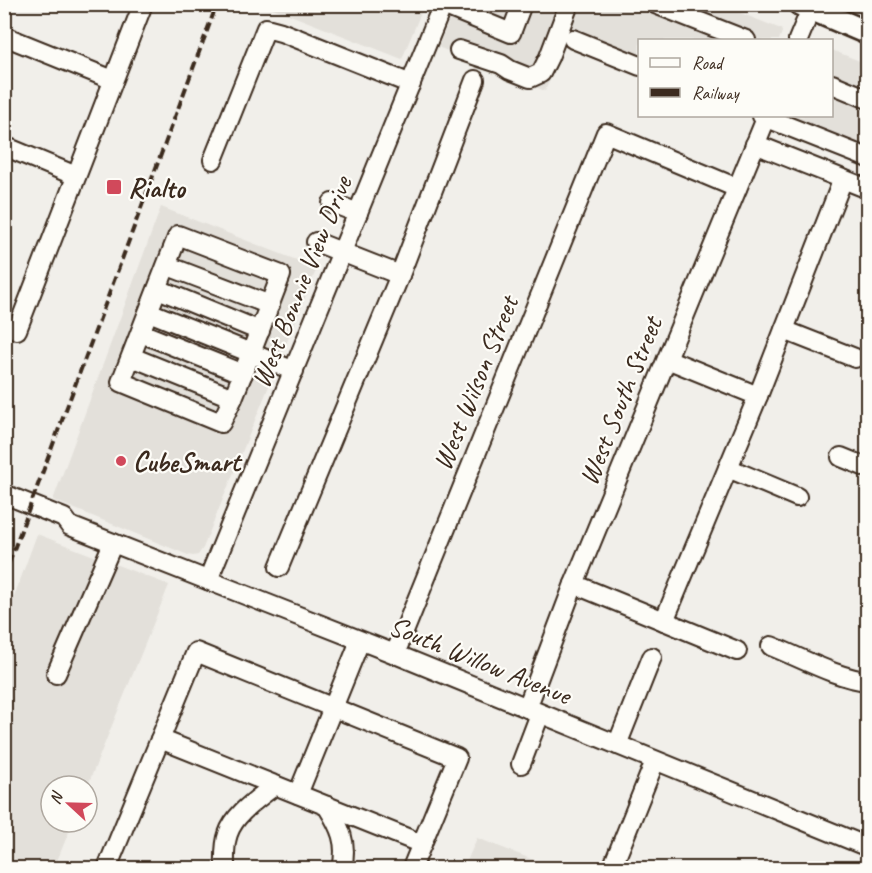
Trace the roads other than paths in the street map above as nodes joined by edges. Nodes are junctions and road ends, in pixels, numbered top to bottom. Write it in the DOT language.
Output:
graph roads {
  1 [pos="143,4"];
  2 [pos="522,4"];
  3 [pos="569,4"];
  4 [pos="656,4"];
  5 [pos="443,5"];
  6 [pos="808,6"];
  7 [pos="511,33"];
  8 [pos="867,33"];
  9 [pos="4,36"];
  10 [pos="573,39"];
  11 [pos="744,39"];
  12 [pos="798,39"];
  13 [pos="459,50"];
  14 [pos="501,64"];
  15 [pos="638,66"];
  16 [pos="113,80"];
  17 [pos="476,81"];
  18 [pos="411,84"];
  19 [pos="833,85"];
  20 [pos="867,99"];
  21 [pos="765,117"];
  22 [pos="770,117"];
  23 [pos="803,123"];
  24 [pos="755,144"];
  25 [pos="4,146"];
  26 [pos="867,158"];
  27 [pos="213,160"];
  28 [pos="76,176"];
  29 [pos="843,179"];
  30 [pos="737,188"];
  31 [pos="867,189"];
  32 [pos="332,203"];
  33 [pos="358,213"];
  34 [pos="316,242"];
  35 [pos="342,253"];
  36 [pos="168,266"];
  37 [pos="400,275"];
  38 [pos="158,289"];
  39 [pos="270,305"];
  40 [pos="149,312"];
  41 [pos="18,330"];
  42 [pos="784,330"];
  43 [pos="260,331"];
  44 [pos="141,333"];
  45 [pos="251,353"];
  46 [pos="132,357"];
  47 [pos="855,358"];
  48 [pos="667,359"];
  49 [pos="294,371"];
  50 [pos="243,374"];
  51 [pos="758,396"];
  52 [pos="233,398"];
  53 [pos="841,457"];
  54 [pos="728,468"];
  55 [pos="867,468"];
  56 [pos="4,494"];
  57 [pos="797,497"];
  58 [pos="4,506"];
  59 [pos="70,526"];
  60 [pos="113,543"];
  61 [pos="279,567"];
  62 [pos="208,580"];
  63 [pos="574,584"];
  64 [pos="664,621"];
  65 [pos="360,640"];
  66 [pos="771,646"];
  67 [pos="737,651"];
  68 [pos="395,654"];
  69 [pos="652,657"];
  70 [pos="56,674"];
  71 [pos="867,681"];
  72 [pos="332,707"];
  73 [pos="533,711"];
  74 [pos="160,739"];
  75 [pos="617,745"];
  76 [pos="655,761"];
  77 [pos="521,764"];
  78 [pos="275,785"];
  79 [pos="298,794"];
  80 [pos="327,806"];
  81 [pos="422,844"];
  82 [pos="867,847"];
  83 [pos="111,867"];
  84 [pos="225,868"];
  85 [pos="342,868"];
  86 [pos="412,868"];
  87 [pos="612,868"];
  1 -- 16 [label="street"];
  2 -- 7 [label="street"];
  3 -- 14 [label="street"];
  4 -- 11 [label="street"];
  5 -- 7 [label="street"];
  5 -- 18 [label="street, West Bonnie View Drive"];
  6 -- 8 [label="main road"];
  6 -- 12 [label="street"];
  7 -- 14 [label="street"];
  9 -- 16 [label="street"];
  10 -- 15 [label="street"];
  13 -- 14 [label="street"];
  16 -- 28 [label="street"];
  17 -- 37 [label="street"];
  18 -- 27 [label="street"];
  18 -- 33 [label="street, West Bonnie View Drive"];
  19 -- 20 [label="street"];
  21 -- 24 [label="street, West South Street"];
  22 -- 23 [label="street"];
  23 -- 26 [label="street"];
  24 -- 29 [label="street"];
  24 -- 30 [label="street, West South Street"];
  25 -- 28 [label="street"];
  28 -- 41 [label="street"];
  29 -- 31 [label="street"];
  29 -- 42 [label="street"];
  30 -- 48 [label="street, West South Street"];
  30 -- 68 [label="street, West Wilson Street"];
  32 -- 33 [label="street"];
  33 -- 35 [label="street, West Bonnie View Drive"];
  34 -- 35 [label="street"];
  35 -- 37 [label="street"];
  35 -- 49 [label="street, West Bonnie View Drive"];
  36 -- 38 [label="street"];
  36 -- 39 [label="street"];
  36 -- 39 [label="street"];
  37 -- 61 [label="street"];
  38 -- 40 [label="street"];
  38 -- 43 [label="street"];
  39 -- 43 [label="street"];
  40 -- 44 [label="street"];
  40 -- 45 [label="street"];
  42 -- 47 [label="street"];
  42 -- 51 [label="street"];
  43 -- 45 [label="street"];
  44 -- 46 [label="street"];
  44 -- 50 [label="street"];
  45 -- 49 [label="street"];
  45 -- 50 [label="street"];
  46 -- 52 [label="street"];
  46 -- 52 [label="street"];
  48 -- 51 [label="street"];
  48 -- 63 [label="street, West South Street"];
  49 -- 62 [label="street, West Bonnie View Drive"];
  50 -- 52 [label="street"];
  51 -- 54 [label="street"];
  53 -- 55 [label="street"];
  54 -- 57 [label="street"];
  54 -- 64 [label="street"];
  56 -- 59 [label="street, South Willow Avenue"];
  58 -- 59 [label="street, South Willow Avenue"];
  59 -- 60 [label="street, South Willow Avenue"];
  60 -- 62 [label="street, South Willow Avenue"];
  60 -- 70 [label="street"];
  62 -- 65 [label="street, South Willow Avenue"];
  63 -- 64 [label="street"];
  63 -- 73 [label="street, West South Street"];
  64 -- 67 [label="street"];
  65 -- 68 [label="street, South Willow Avenue"];
  65 -- 72 [label="street"];
  66 -- 71 [label="street"];
  68 -- 73 [label="street, South Willow Avenue"];
  69 -- 75 [label="street"];
  72 -- 74 [label="street"];
  72 -- 79 [label="street"];
  72 -- 81 [label="street"];
  73 -- 75 [label="street, South Willow Avenue"];
  73 -- 77 [label="street, West South Street"];
  74 -- 78 [label="street"];
  74 -- 83 [label="street"];
  75 -- 76 [label="street, South Willow Avenue"];
  76 -- 82 [label="street, South Willow Avenue"];
  76 -- 87 [label="street"];
  78 -- 79 [label="street"];
  78 -- 84 [label="street"];
  79 -- 80 [label="street"];
  80 -- 81 [label="street"];
  80 -- 85 [label="street"];
  81 -- 86 [label="street"];
}
